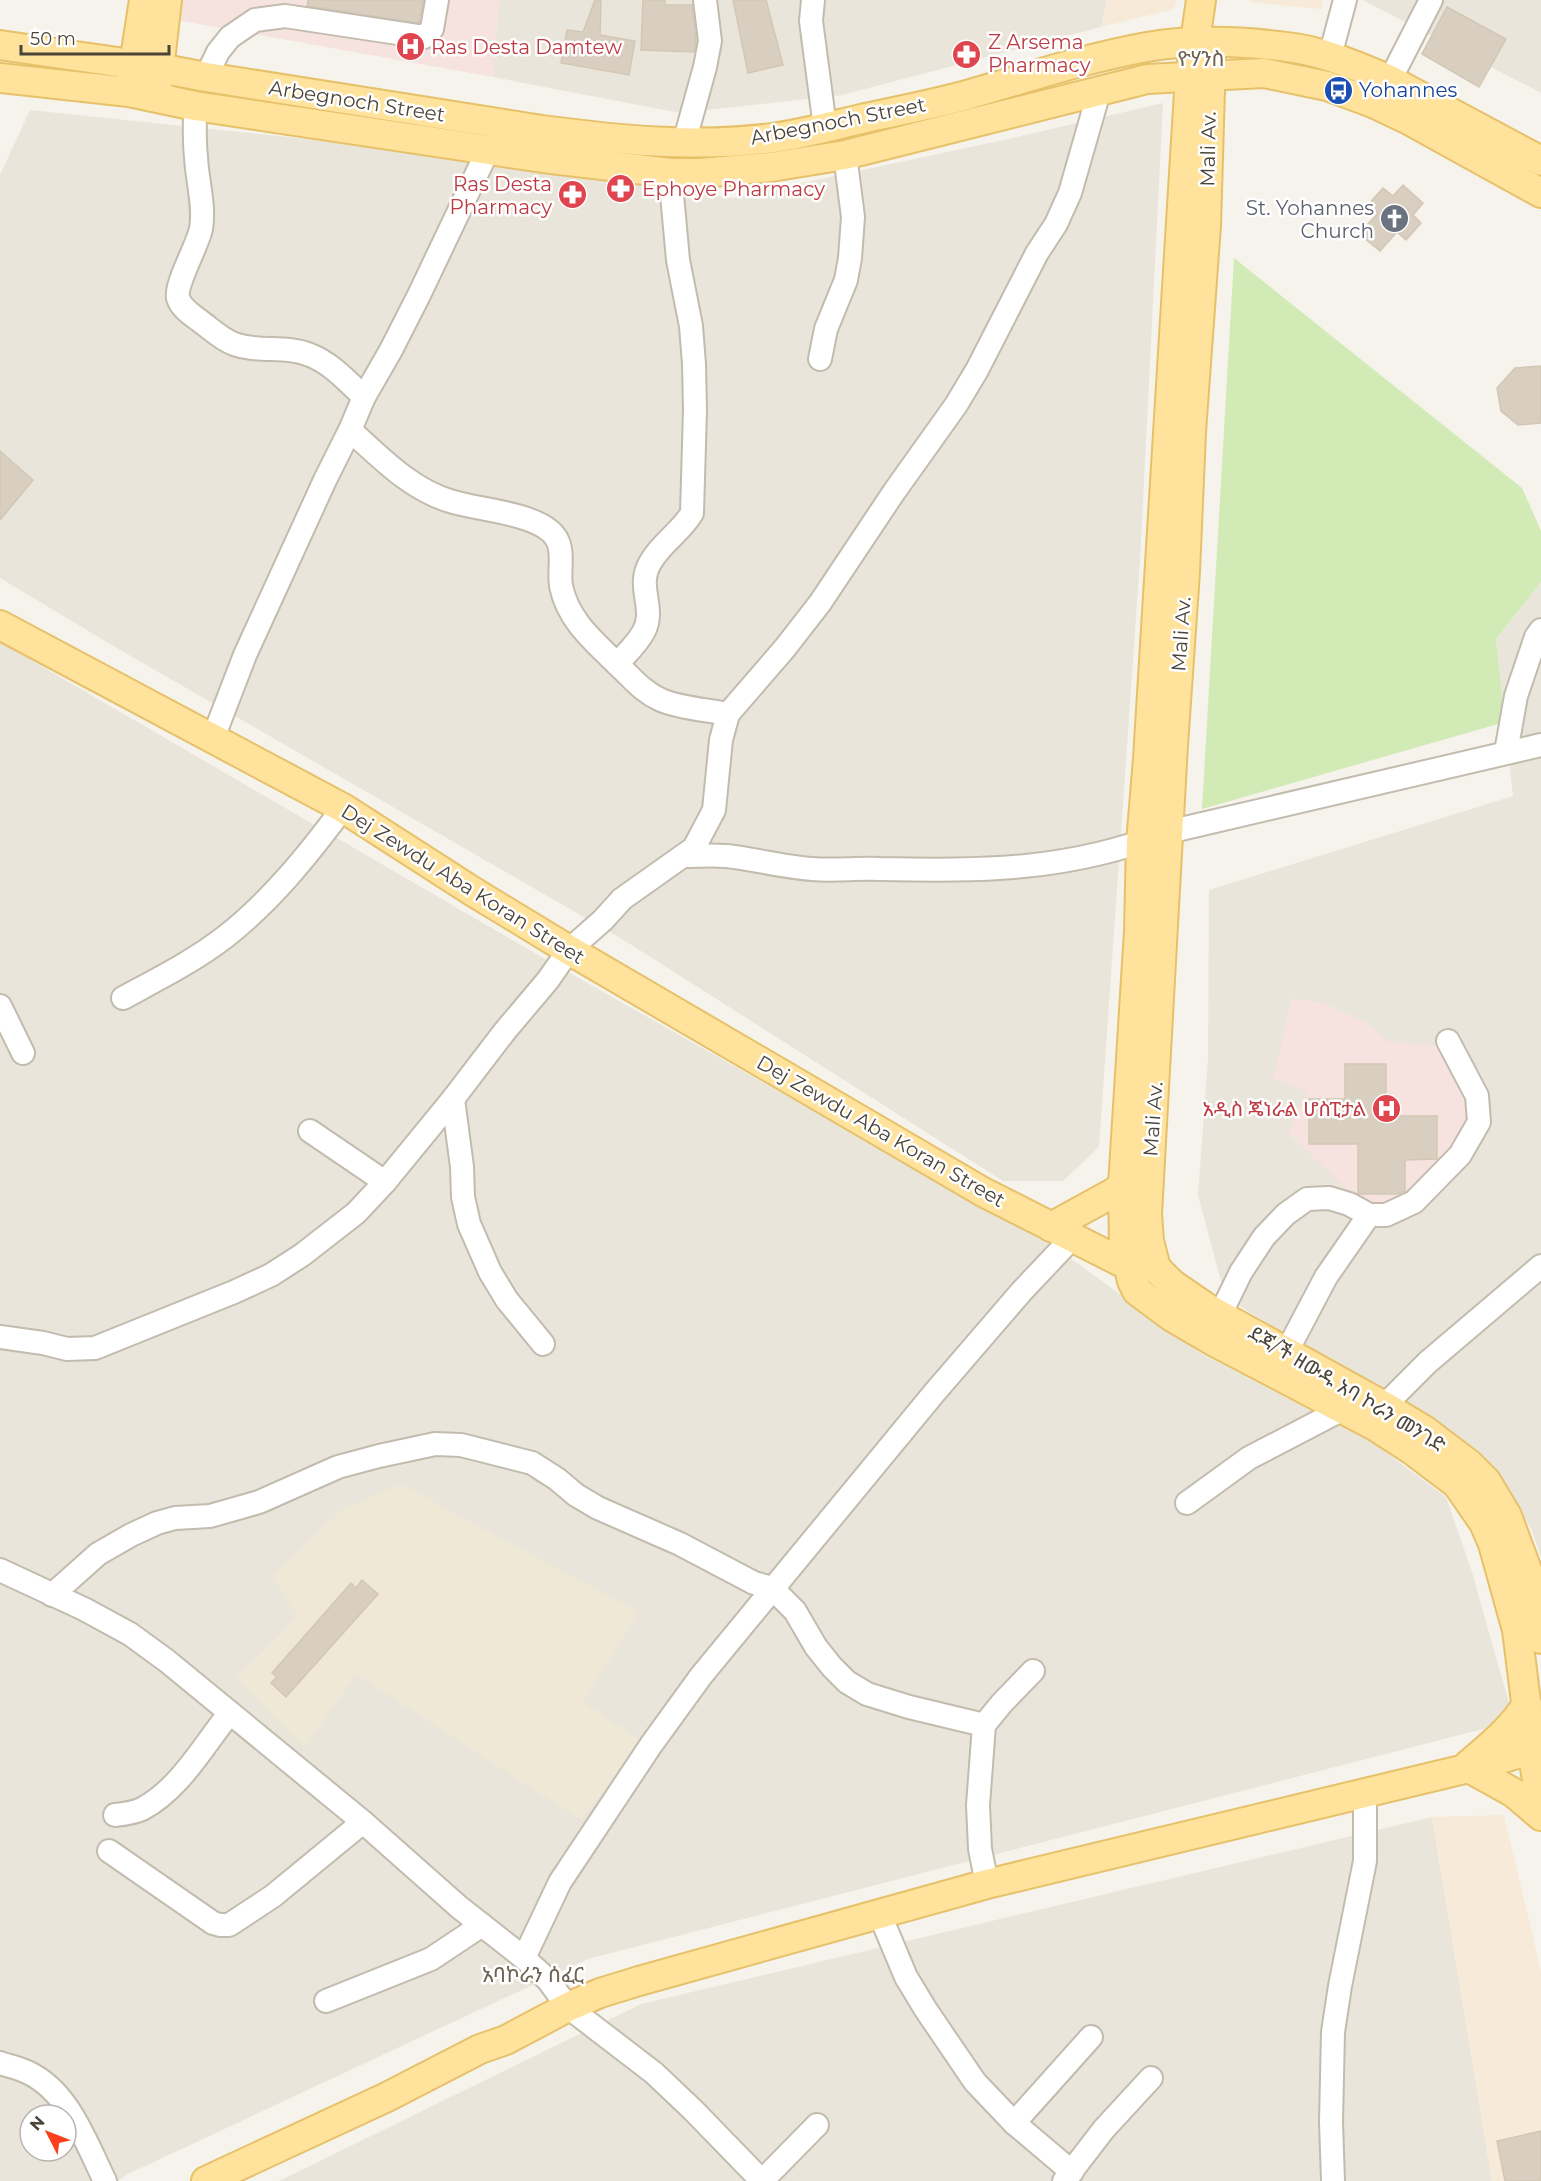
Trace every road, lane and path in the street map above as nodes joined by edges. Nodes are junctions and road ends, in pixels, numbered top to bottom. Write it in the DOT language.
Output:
graph roads {
  1 [pos="144,0"];
  2 [pos="167,0"];
  3 [pos="437,0"];
  4 [pos="705,0"];
  5 [pos="813,0"];
  6 [pos="1202,0"];
  7 [pos="1218,0"];
  8 [pos="1345,0"];
  9 [pos="1431,0"];
  10 [pos="1203,42"];
  11 [pos="0,45"];
  12 [pos="1330,56"];
  13 [pos="1199,75"];
  14 [pos="206,77"];
  15 [pos="0,78"];
  16 [pos="1390,80"];
  17 [pos="145,81"];
  18 [pos="1099,92"];
  19 [pos="195,106"];
  20 [pos="825,128"];
  21 [pos="684,143"];
  22 [pos="488,150"];
  23 [pos="844,155"];
  24 [pos="1541,161"];
  25 [pos="670,172"];
  26 [pos="1541,193"];
  27 [pos="1193,224"];
  28 [pos="820,359"];
  29 [pos="364,397"];
  30 [pos="350,430"];
  31 [pos="1,630"];
  32 [pos="1541,630"];
  33 [pos="617,664"];
  34 [pos="728,714"];
  35 [pos="213,738"];
  36 [pos="1541,745"];
  37 [pos="1506,752"];
  38 [pos="343,808"];
  39 [pos="1168,832"];
  40 [pos="1141,843"];
  41 [pos="689,852"];
  42 [pos="569,950"];
  43 [pos="123,998"];
  44 [pos="0,1006"];
  45 [pos="1448,1041"];
  46 [pos="23,1053"];
  47 [pos="453,1099"];
  48 [pos="310,1131"];
  49 [pos="385,1182"];
  50 [pos="1122,1186"];
  51 [pos="1369,1215"];
  52 [pos="1061,1233"];
  53 [pos="1127,1265"];
  54 [pos="1541,1266"];
  55 [pos="1156,1268"];
  56 [pos="1220,1315"];
  57 [pos="0,1337"];
  58 [pos="543,1344"];
  59 [pos="1287,1351"];
  60 [pos="1343,1409"];
  61 [pos="1380,1416"];
  62 [pos="1187,1503"];
  63 [pos="0,1570"];
  64 [pos="1537,1584"];
  65 [pos="772,1588"];
  66 [pos="52,1595"];
  67 [pos="1541,1639"];
  68 [pos="1033,1671"];
  69 [pos="1527,1704"];
  70 [pos="229,1713"];
  71 [pos="984,1725"];
  72 [pos="1536,1749"];
  73 [pos="1466,1769"];
  74 [pos="1365,1793"];
  75 [pos="1541,1803"];
  76 [pos="115,1815"];
  77 [pos="1541,1816"];
  78 [pos="363,1822"];
  79 [pos="109,1851"];
  80 [pos="987,1884"];
  81 [pos="880,1915"];
  82 [pos="482,1925"];
  83 [pos="524,1958"];
  84 [pos="327,2001"];
  85 [pos="568,2007"];
  86 [pos="1091,2037"];
  87 [pos="0,2063"];
  88 [pos="1151,2078"];
  89 [pos="1014,2123"];
  90 [pos="817,2126"];
  91 [pos="1068,2176"];
  92 [pos="209,2180"];
  93 [pos="105,2181"];
  94 [pos="1333,2181"];
  1 -- 17 [label="main road"];
  2 -- 17 [label="main road"];
  3 -- 14 [label="street"];
  4 -- 21 [label="street"];
  5 -- 20 [label="street"];
  6 -- 10 [label="main road, Mali Av."];
  7 -- 10 [label="main road, Mali Av."];
  8 -- 12 [label="street"];
  9 -- 16 [label="street"];
  10 -- 12 [label="main road, Arbegnoch Street"];
  10 -- 13 [label="main road, Mali Av."];
  10 -- 20 [label="main road, Arbegnoch Street"];
  11 -- 17 [label="main road, Arbegnoch Street"];
  12 -- 16 [label="main road, Arbegnoch Street"];
  13 -- 18 [label="main road, Arbegnoch Street"];
  13 -- 26 [label="main road, Arbegnoch Street"];
  13 -- 27 [label="main road, Mali Av."];
  14 -- 17 [label="main road, Arbegnoch Street"];
  14 -- 21 [label="main road, Arbegnoch Street"];
  15 -- 17 [label="main road, Arbegnoch Street"];
  16 -- 24 [label="main road, Arbegnoch Street"];
  17 -- 19 [label="main road, Arbegnoch Street"];
  18 -- 23 [label="main road, Arbegnoch Street"];
  18 -- 34 [label="street"];
  19 -- 22 [label="main road, Arbegnoch Street"];
  19 -- 29 [label="street"];
  20 -- 21 [label="main road, Arbegnoch Street"];
  22 -- 25 [label="main road, Arbegnoch Street"];
  22 -- 29 [label="street"];
  23 -- 25 [label="main road, Arbegnoch Street"];
  23 -- 28 [label="street"];
  25 -- 33 [label="street"];
  27 -- 39 [label="main road, Mali Av."];
  27 -- 40 [label="main road, Mali Av."];
  29 -- 30 [label="street"];
  30 -- 33 [label="street"];
  30 -- 35 [label="street"];
  31 -- 35 [label="main road, Dej Zewdu Aba Koran Street"];
  32 -- 37 [label="street"];
  33 -- 34 [label="street"];
  34 -- 41 [label="street"];
  35 -- 38 [label="main road, Dej Zewdu Aba Koran Street"];
  36 -- 37 [label="street"];
  37 -- 39 [label="street"];
  38 -- 42 [label="main road, Dej Zewdu Aba Koran Street"];
  38 -- 43 [label="street"];
  39 -- 40 [label="street"];
  39 -- 55 [label="main road, Mali Av."];
  40 -- 41 [label="street"];
  40 -- 50 [label="main road, Mali Av."];
  41 -- 42 [label="street"];
  42 -- 47 [label="street"];
  42 -- 52 [label="main road, Dej Zewdu Aba Koran Street"];
  44 -- 46 [label="street"];
  45 -- 51 [label="street"];
  47 -- 49 [label="street"];
  47 -- 58 [label="street"];
  48 -- 49 [label="street"];
  49 -- 57 [label="street"];
  50 -- 52 [label="main road"];
  50 -- 53 [label="main road, Mali Av."];
  51 -- 56 [label="street"];
  51 -- 59 [label="street"];
  52 -- 53 [label="main road, Dej Zewdu Aba Koran Street"];
  52 -- 65 [label="street"];
  53 -- 55 [label="main road"];
  53 -- 60 [label="main road"];
  54 -- 61 [label="street"];
  55 -- 56 [label="main road, ደጃ/ች ዘውዱ አባ ኮራን መንገድ"];
  56 -- 59 [label="main road, ደጃ/ች ዘውዱ አባ ኮራን መንገድ"];
  59 -- 61 [label="main road, ደጃ/ች ዘውዱ አባ ኮራን መንገድ"];
  60 -- 61 [label="main road"];
  60 -- 62 [label="street"];
  61 -- 64 [label="main road, ደጃ/ች ዘውዱ አባ ኮራን መንገድ"];
  61 -- 69 [label="main road"];
  63 -- 66 [label="street"];
  64 -- 67 [label="main road, ደጃ/ች ዘውዱ አባ ኮራን መንገድ"];
  65 -- 66 [label="street"];
  65 -- 71 [label="street"];
  65 -- 83 [label="street"];
  66 -- 70 [label="street"];
  68 -- 71 [label="street"];
  69 -- 72 [label="main road"];
  69 -- 73 [label="main road"];
  70 -- 76 [label="street"];
  70 -- 78 [label="street"];
  71 -- 80 [label="street"];
  72 -- 73 [label="main road"];
  72 -- 75 [label="main road"];
  73 -- 74 [label="main road"];
  73 -- 77 [label="main road"];
  74 -- 80 [label="main road"];
  74 -- 94 [label="street"];
  78 -- 79 [label="street"];
  78 -- 82 [label="street"];
  80 -- 81 [label="main road"];
  81 -- 85 [label="main road"];
  81 -- 89 [label="street"];
  82 -- 83 [label="street"];
  82 -- 84 [label="street"];
  83 -- 85 [label="street"];
  85 -- 90 [label="street"];
  85 -- 92 [label="main road"];
  86 -- 89 [label="street"];
  87 -- 93 [label="street"];
  88 -- 91 [label="street"];
  89 -- 91 [label="street"];
}
